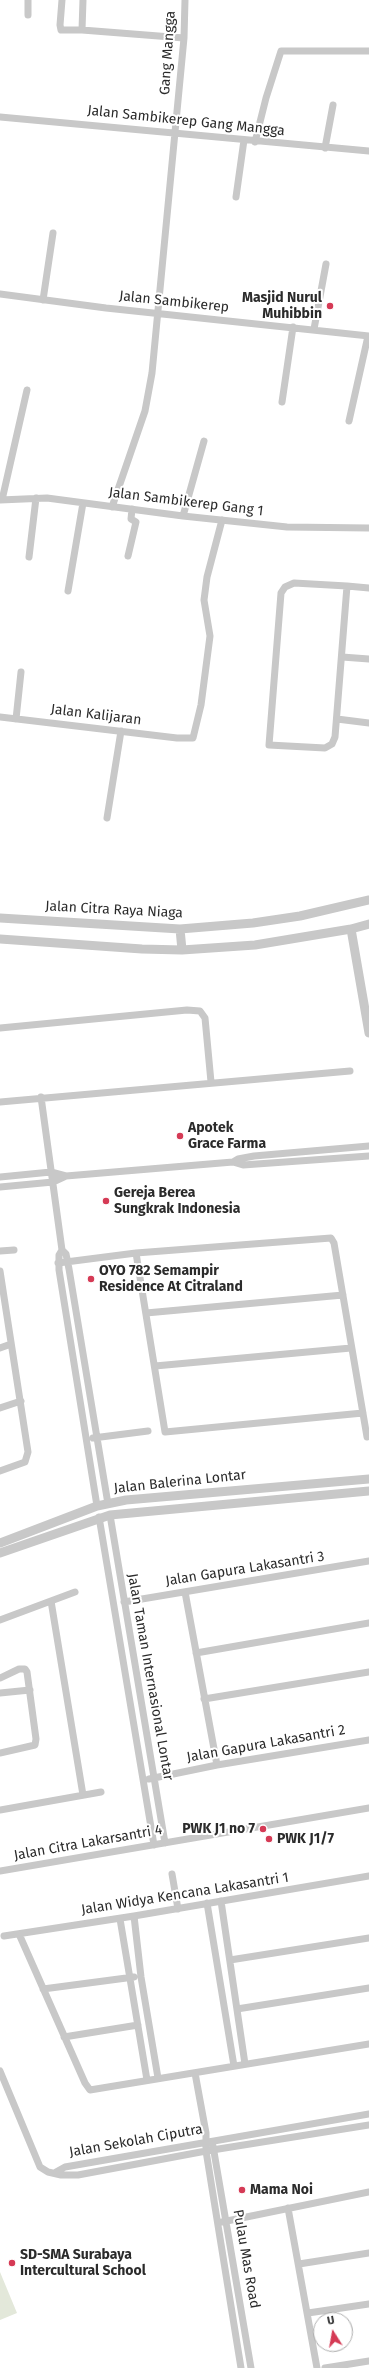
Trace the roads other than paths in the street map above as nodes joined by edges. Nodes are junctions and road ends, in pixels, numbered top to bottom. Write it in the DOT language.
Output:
graph roads {
  1 [pos="28,0"];
  2 [pos="62,0"];
  3 [pos="83,0"];
  4 [pos="185,0"];
  5 [pos="28,15"];
  6 [pos="82,30"];
  7 [pos="184,38"];
  8 [pos="369,51"];
  9 [pos="333,105"];
  10 [pos="0,117"];
  11 [pos="174,132"];
  12 [pos="244,140"];
  13 [pos="255,142"];
  14 [pos="325,148"];
  15 [pos="369,151"];
  16 [pos="236,197"];
  17 [pos="53,233"];
  18 [pos="326,264"];
  19 [pos="0,294"];
  20 [pos="43,300"];
  21 [pos="159,313"];
  22 [pos="293,327"];
  23 [pos="314,329"];
  24 [pos="368,336"];
  25 [pos="27,390"];
  26 [pos="282,402"];
  27 [pos="349,421"];
  28 [pos="204,441"];
  29 [pos="36,498"];
  30 [pos="1,500"];
  31 [pos="83,503"];
  32 [pos="112,507"];
  33 [pos="132,509"];
  34 [pos="183,516"];
  35 [pos="222,520"];
  36 [pos="369,528"];
  37 [pos="128,556"];
  38 [pos="29,557"];
  39 [pos="347,586"];
  40 [pos="369,588"];
  41 [pos="68,590"];
  42 [pos="342,657"];
  43 [pos="369,659"];
  44 [pos="21,672"];
  45 [pos="0,717"];
  46 [pos="16,719"];
  47 [pos="337,719"];
  48 [pos="369,723"];
  49 [pos="122,732"];
  50 [pos="107,818"];
  51 [pos="369,900"];
  52 [pos="0,918"];
  53 [pos="369,924"];
  54 [pos="180,929"];
  55 [pos="350,929"];
  56 [pos="0,939"];
  57 [pos="182,950"];
  58 [pos="0,1028"];
  59 [pos="369,1033"];
  60 [pos="350,1071"];
  61 [pos="211,1082"];
  62 [pos="41,1098"];
  63 [pos="0,1102"];
  64 [pos="369,1146"];
  65 [pos="369,1156"];
  66 [pos="233,1162"];
  67 [pos="51,1172"];
  68 [pos="66,1176"];
  69 [pos="0,1177"];
  70 [pos="53,1182"];
  71 [pos="0,1187"];
  72 [pos="14,1250"];
  73 [pos="62,1250"];
  74 [pos="0,1251"];
  75 [pos="136,1253"];
  76 [pos="68,1262"];
  77 [pos="58,1263"];
  78 [pos="0,1271"];
  79 [pos="343,1295"];
  80 [pos="3,1305"];
  81 [pos="76,1310"];
  82 [pos="66,1312"];
  83 [pos="146,1313"];
  84 [pos="11,1344"];
  85 [pos="0,1348"];
  86 [pos="351,1348"];
  87 [pos="155,1366"];
  88 [pos="20,1401"];
  89 [pos="0,1408"];
  90 [pos="363,1412"];
  91 [pos="148,1431"];
  92 [pos="367,1437"];
  93 [pos="97,1438"];
  94 [pos="86,1439"];
  95 [pos="0,1471"];
  96 [pos="369,1479"];
  97 [pos="369,1491"];
  98 [pos="164,1495"];
  99 [pos="108,1504"];
  100 [pos="97,1506"];
  101 [pos="165,1509"];
  102 [pos="110,1515"];
  103 [pos="99,1517"];
  104 [pos="0,1543"];
  105 [pos="0,1553"];
  106 [pos="369,1561"];
  107 [pos="75,1592"];
  108 [pos="185,1592"];
  109 [pos="51,1601"];
  110 [pos="124,1602"];
  111 [pos="0,1620"];
  112 [pos="369,1623"];
  113 [pos="132,1647"];
  114 [pos="121,1649"];
  115 [pos="196,1653"];
  116 [pos="369,1672"];
  117 [pos="0,1678"];
  118 [pos="30,1690"];
  119 [pos="0,1694"];
  120 [pos="204,1699"];
  121 [pos="369,1740"];
  122 [pos="0,1753"];
  123 [pos="217,1765"];
  124 [pos="154,1778"];
  125 [pos="143,1780"];
  126 [pos="101,1792"];
  127 [pos="83,1795"];
  128 [pos="369,1808"];
  129 [pos="0,1810"];
  130 [pos="165,1843"];
  131 [pos="154,1845"];
  132 [pos="0,1871"];
  133 [pos="172,1874"];
  134 [pos="369,1876"];
  135 [pos="221,1901"];
  136 [pos="207,1903"];
  137 [pos="178,1908"];
  138 [pos="134,1916"];
  139 [pos="120,1919"];
  140 [pos="19,1934"];
  141 [pos="4,1936"];
  142 [pos="369,1938"];
  143 [pos="230,1960"];
  144 [pos="141,1977"];
  145 [pos="130,1978"];
  146 [pos="369,1988"];
  147 [pos="43,1989"];
  148 [pos="237,2009"];
  149 [pos="138,2024"];
  150 [pos="64,2037"];
  151 [pos="369,2044"];
  152 [pos="245,2064"];
  153 [pos="234,2066"];
  154 [pos="0,2071"];
  155 [pos="195,2072"];
  156 [pos="158,2078"];
  157 [pos="147,2080"];
  158 [pos="369,2114"];
  159 [pos="369,2125"];
  160 [pos="208,2141"];
  161 [pos="214,2149"];
  162 [pos="206,2150"];
  163 [pos="56,2172"];
  164 [pos="369,2192"];
  165 [pos="288,2208"];
  166 [pos="226,2221"];
  167 [pos="218,2223"];
  168 [pos="369,2253"];
  169 [pos="299,2264"];
  170 [pos="369,2304"];
  171 [pos="308,2313"];
  172 [pos="369,2361"];
  173 [pos="241,2368"];
  174 [pos="252,2368"];
  175 [pos="317,2368"];
  176 [pos="326,2368"];
  1 -- 5 [label="street"];
  2 -- 6 [label="street"];
  3 -- 6 [label="street"];
  4 -- 7 [label="street, Gang Mangga"];
  6 -- 7 [label="street"];
  7 -- 11 [label="street, Gang Mangga"];
  8 -- 13 [label="street"];
  9 -- 14 [label="street"];
  10 -- 11 [label="street, Jalan Sambikerep Gang Mangga"];
  11 -- 12 [label="street, Jalan Sambikerep Gang Mangga"];
  11 -- 21 [label="street, Gang Mangga"];
  12 -- 13 [label="street, Jalan Sambikerep Gang Mangga"];
  12 -- 16 [label="street"];
  13 -- 14 [label="street, Jalan Sambikerep Gang Mangga"];
  14 -- 15 [label="street, Jalan Sambikerep Gang Mangga"];
  17 -- 20 [label="street"];
  18 -- 23 [label="street"];
  19 -- 20 [label="street, Jalan Sambikerep"];
  20 -- 21 [label="street, Jalan Sambikerep"];
  21 -- 22 [label="street, Jalan Sambikerep"];
  21 -- 32 [label="street, Gang Mangga"];
  22 -- 23 [label="street, Jalan Sambikerep"];
  22 -- 26 [label="street"];
  23 -- 24 [label="street, Jalan Sambikerep"];
  24 -- 27 [label="street"];
  25 -- 30 [label="street"];
  28 -- 34 [label="street"];
  29 -- 30 [label="street, Jalan Sambikerep Gang 1"];
  29 -- 31 [label="street, Jalan Sambikerep Gang 1"];
  29 -- 38 [label="street"];
  31 -- 32 [label="street, Jalan Sambikerep Gang 1"];
  31 -- 41 [label="street"];
  32 -- 33 [label="street, Jalan Sambikerep Gang 1"];
  33 -- 34 [label="street, Jalan Sambikerep Gang 1"];
  33 -- 37 [label="street"];
  34 -- 35 [label="street, Jalan Sambikerep Gang 1"];
  35 -- 36 [label="street, Jalan Sambikerep Gang 1"];
  35 -- 49 [label="street, Jalan Kalijaran"];
  39 -- 40 [label="street"];
  39 -- 42 [label="street"];
  39 -- 47 [label="street"];
  42 -- 43 [label="street"];
  42 -- 47 [label="street"];
  44 -- 46 [label="street"];
  45 -- 46 [label="street, Jalan Kalijaran"];
  46 -- 49 [label="street, Jalan Kalijaran"];
  47 -- 48 [label="street"];
  49 -- 50 [label="street"];
  51 -- 54 [label="street, Jalan Citra Raya Niaga"];
  52 -- 54 [label="street, Jalan Citra Raya Niaga"];
  53 -- 55 [label="street"];
  54 -- 57 [label="street"];
  55 -- 57 [label="street"];
  55 -- 59 [label="street"];
  56 -- 57 [label="street"];
  58 -- 61 [label="street"];
  60 -- 61 [label="street"];
  61 -- 62 [label="street"];
  62 -- 63 [label="street"];
  62 -- 67 [label="street"];
  64 -- 66 [label="street"];
  65 -- 66 [label="street"];
  66 -- 68 [label="street"];
  67 -- 68 [label="street"];
  67 -- 69 [label="street"];
  67 -- 70 [label="street"];
  68 -- 70 [label="street"];
  70 -- 71 [label="street"];
  70 -- 73 [label="street"];
  72 -- 74 [label="street"];
  73 -- 76 [label="street"];
  73 -- 77 [label="street"];
  75 -- 76 [label="street"];
  75 -- 79 [label="street"];
  75 -- 83 [label="street"];
  76 -- 77 [label="street"];
  76 -- 81 [label="street"];
  77 -- 82 [label="street"];
  78 -- 80 [label="street"];
  79 -- 83 [label="street"];
  79 -- 86 [label="street"];
  80 -- 84 [label="street"];
  81 -- 82 [label="street"];
  81 -- 93 [label="street"];
  82 -- 94 [label="street"];
  83 -- 87 [label="street"];
  84 -- 85 [label="street"];
  84 -- 88 [label="street"];
  86 -- 87 [label="street"];
  86 -- 90 [label="street"];
  87 -- 90 [label="street"];
  88 -- 89 [label="street"];
  88 -- 95 [label="street"];
  90 -- 92 [label="street"];
  91 -- 93 [label="street"];
  93 -- 94 [label="street"];
  93 -- 99 [label="street"];
  94 -- 100 [label="street"];
  96 -- 98 [label="street, Jalan Balerina Lontar"];
  97 -- 101 [label="street, Jalan Balerina Lontar"];
  98 -- 99 [label="street, Jalan Balerina Lontar"];
  98 -- 101 [label="street"];
  99 -- 100 [label="street, Jalan Balerina Lontar"];
  100 -- 104 [label="street, Jalan Balerina Lontar"];
  101 -- 102 [label="street, Jalan Balerina Lontar"];
  102 -- 103 [label="street, Jalan Balerina Lontar"];
  102 -- 110 [label="street, Jalan Taman Internasional Lontar"];
  103 -- 105 [label="street, Jalan Balerina Lontar"];
  103 -- 114 [label="street, Jalan Taman Internasional Lontar"];
  106 -- 108 [label="street, Jalan Gapura Lakasantri 3"];
  107 -- 109 [label="street"];
  108 -- 110 [label="street, Jalan Gapura Lakasantri 3"];
  108 -- 115 [label="street"];
  109 -- 111 [label="street"];
  109 -- 127 [label="street"];
  110 -- 113 [label="street, Jalan Taman Internasional Lontar"];
  112 -- 115 [label="street"];
  113 -- 114 [label="street"];
  113 -- 124 [label="street, Jalan Taman Internasional Lontar"];
  114 -- 125 [label="street, Jalan Taman Internasional Lontar"];
  115 -- 120 [label="street"];
  116 -- 120 [label="street"];
  117 -- 118 [label="street"];
  118 -- 119 [label="street"];
  118 -- 122 [label="street"];
  120 -- 123 [label="street"];
  121 -- 123 [label="street, Jalan Gapura Lakasantri 2"];
  123 -- 124 [label="street, Jalan Gapura Lakasantri 2"];
  124 -- 125 [label="street, Jalan Gapura Lakasantri 2"];
  124 -- 130 [label="street, Jalan Taman Internasional Lontar"];
  125 -- 131 [label="street, Jalan Taman Internasional Lontar"];
  126 -- 127 [label="street"];
  127 -- 129 [label="street"];
  128 -- 130 [label="street, Jalan Citra Lakarsantri 4"];
  130 -- 131 [label="street, Jalan Citra Lakarsantri 4"];
  131 -- 132 [label="street, Jalan Citra Lakarsantri 4"];
  133 -- 137 [label="street"];
  134 -- 135 [label="street, Jalan Widya Kencana Lakasantri 1"];
  135 -- 136 [label="street, Jalan Widya Kencana Lakasantri 1"];
  135 -- 143 [label="street"];
  136 -- 137 [label="street, Jalan Widya Kencana Lakasantri 1"];
  136 -- 153 [label="street"];
  137 -- 138 [label="street, Jalan Widya Kencana Lakasantri 1"];
  138 -- 139 [label="street, Jalan Widya Kencana Lakasantri 1"];
  138 -- 144 [label="street"];
  139 -- 140 [label="street, Jalan Widya Kencana Lakasantri 1"];
  139 -- 145 [label="street"];
  140 -- 141 [label="street, Jalan Widya Kencana Lakasantri 1"];
  140 -- 147 [label="street"];
  142 -- 143 [label="street"];
  143 -- 148 [label="street"];
  144 -- 145 [label="street"];
  144 -- 156 [label="street"];
  145 -- 147 [label="street"];
  145 -- 149 [label="street"];
  146 -- 148 [label="street"];
  147 -- 150 [label="street"];
  148 -- 152 [label="street"];
  149 -- 150 [label="street"];
  149 -- 157 [label="street"];
  150 -- 157 [label="street"];
  151 -- 152 [label="street"];
  152 -- 153 [label="street"];
  153 -- 155 [label="street"];
  154 -- 163 [label="street"];
  155 -- 156 [label="street"];
  155 -- 160 [label="street, Pulau Mas Road"];
  156 -- 157 [label="street"];
  158 -- 160 [label="street, Jalan Sekolah Ciputra"];
  159 -- 161 [label="street, Jalan Sekolah Ciputra"];
  160 -- 161 [label="street, Pulau Mas Road"];
  160 -- 162 [label="street, Pulau Mas Road"];
  160 -- 163 [label="street, Jalan Sekolah Ciputra"];
  161 -- 162 [label="street, Jalan Sekolah Ciputra"];
  161 -- 166 [label="street, Pulau Mas Road"];
  162 -- 163 [label="street, Jalan Sekolah Ciputra"];
  162 -- 167 [label="street, Pulau Mas Road"];
  164 -- 165 [label="street"];
  165 -- 166 [label="street"];
  165 -- 169 [label="street"];
  166 -- 167 [label="street"];
  166 -- 174 [label="street, Pulau Mas Road"];
  167 -- 173 [label="street, Pulau Mas Road"];
  168 -- 169 [label="street"];
  169 -- 171 [label="street"];
  170 -- 171 [label="street"];
  171 -- 175 [label="street"];
  172 -- 176 [label="street"];
}
